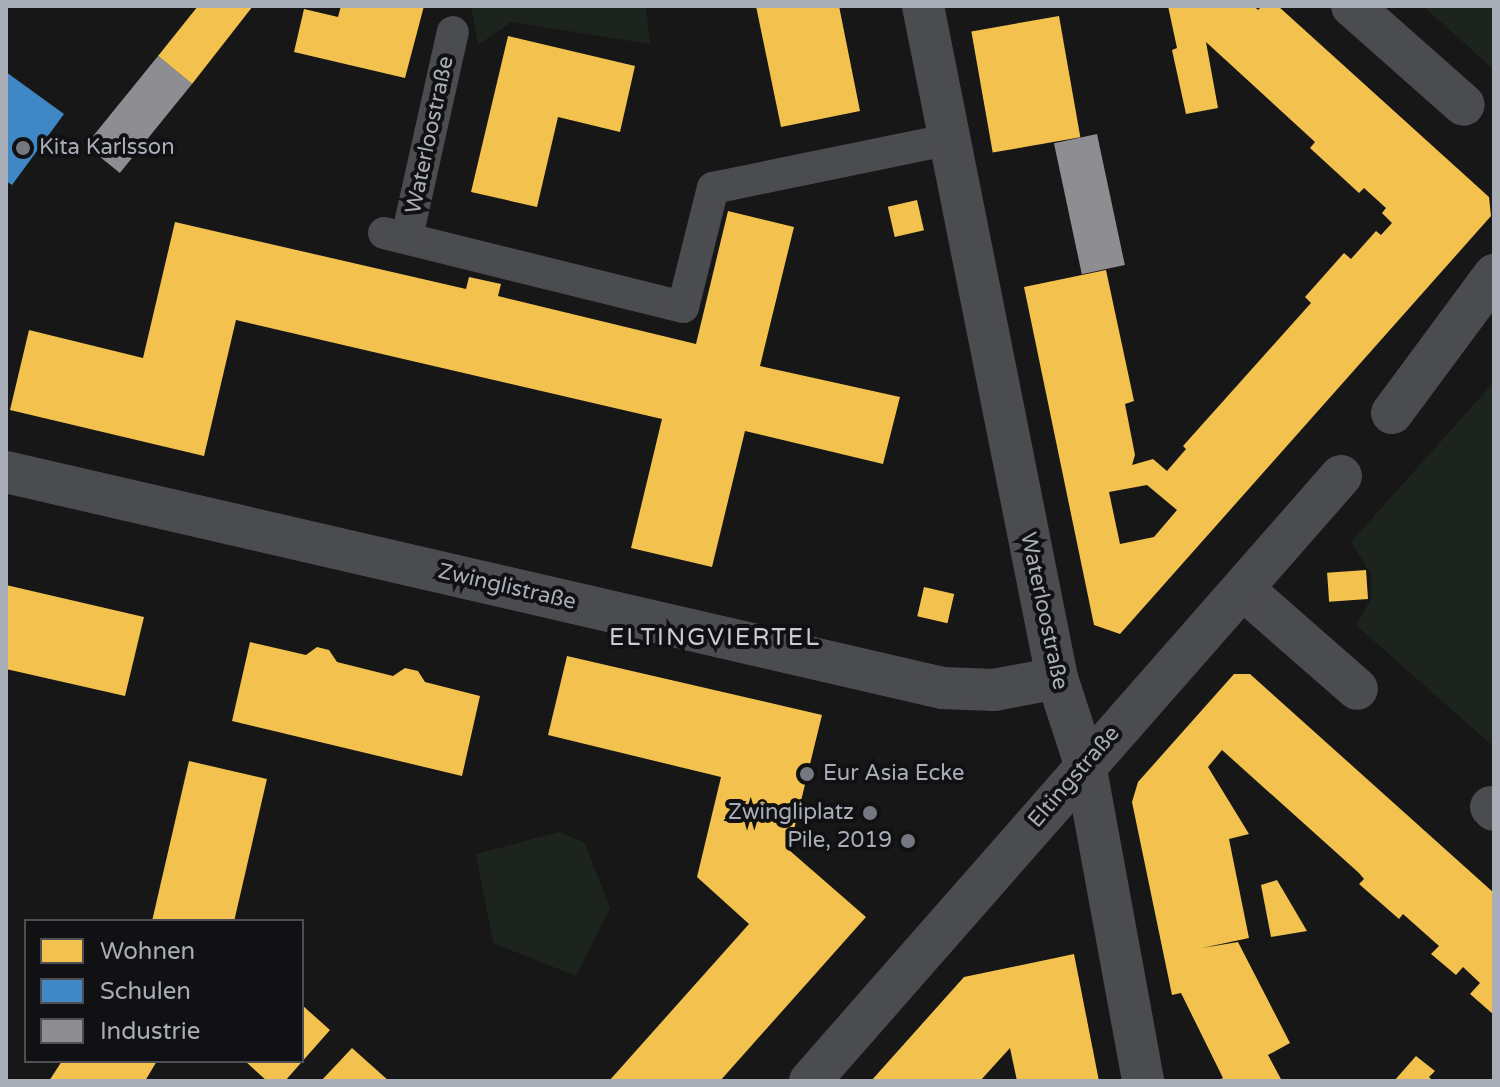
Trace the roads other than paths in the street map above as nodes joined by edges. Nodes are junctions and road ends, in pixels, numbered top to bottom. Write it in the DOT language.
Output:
graph roads {
  1 [pos="923,6"];
  2 [pos="1352,6"];
  3 [pos="453,32"];
  4 [pos="1464,105"];
  5 [pos="947,140"];
  6 [pos="1494,275"];
  7 [pos="1392,413"];
  8 [pos="6,472"];
  9 [pos="1341,476"];
  10 [pos="1244,590"];
  11 [pos="1057,678"];
  12 [pos="1357,689"];
  13 [pos="1085,764"];
  14 [pos="810,1081"];
  15 [pos="1143,1081"];
  1 -- 5 [label="street, Waterloostraße"];
  2 -- 4 [label="street"];
  3 -- 5 [label="street, Waterloostraße"];
  5 -- 11 [label="street, Waterloostraße"];
  6 -- 7 [label="street"];
  8 -- 11 [label="street, Zwinglistraße"];
  9 -- 10 [label="street, Eltingstraße"];
  10 -- 12 [label="street"];
  10 -- 13 [label="street, Eltingstraße"];
  11 -- 13 [label="street, Waterloostraße"];
  13 -- 14 [label="street, Eltingstraße"];
  13 -- 15 [label="street, Waterloostraße"];
}
